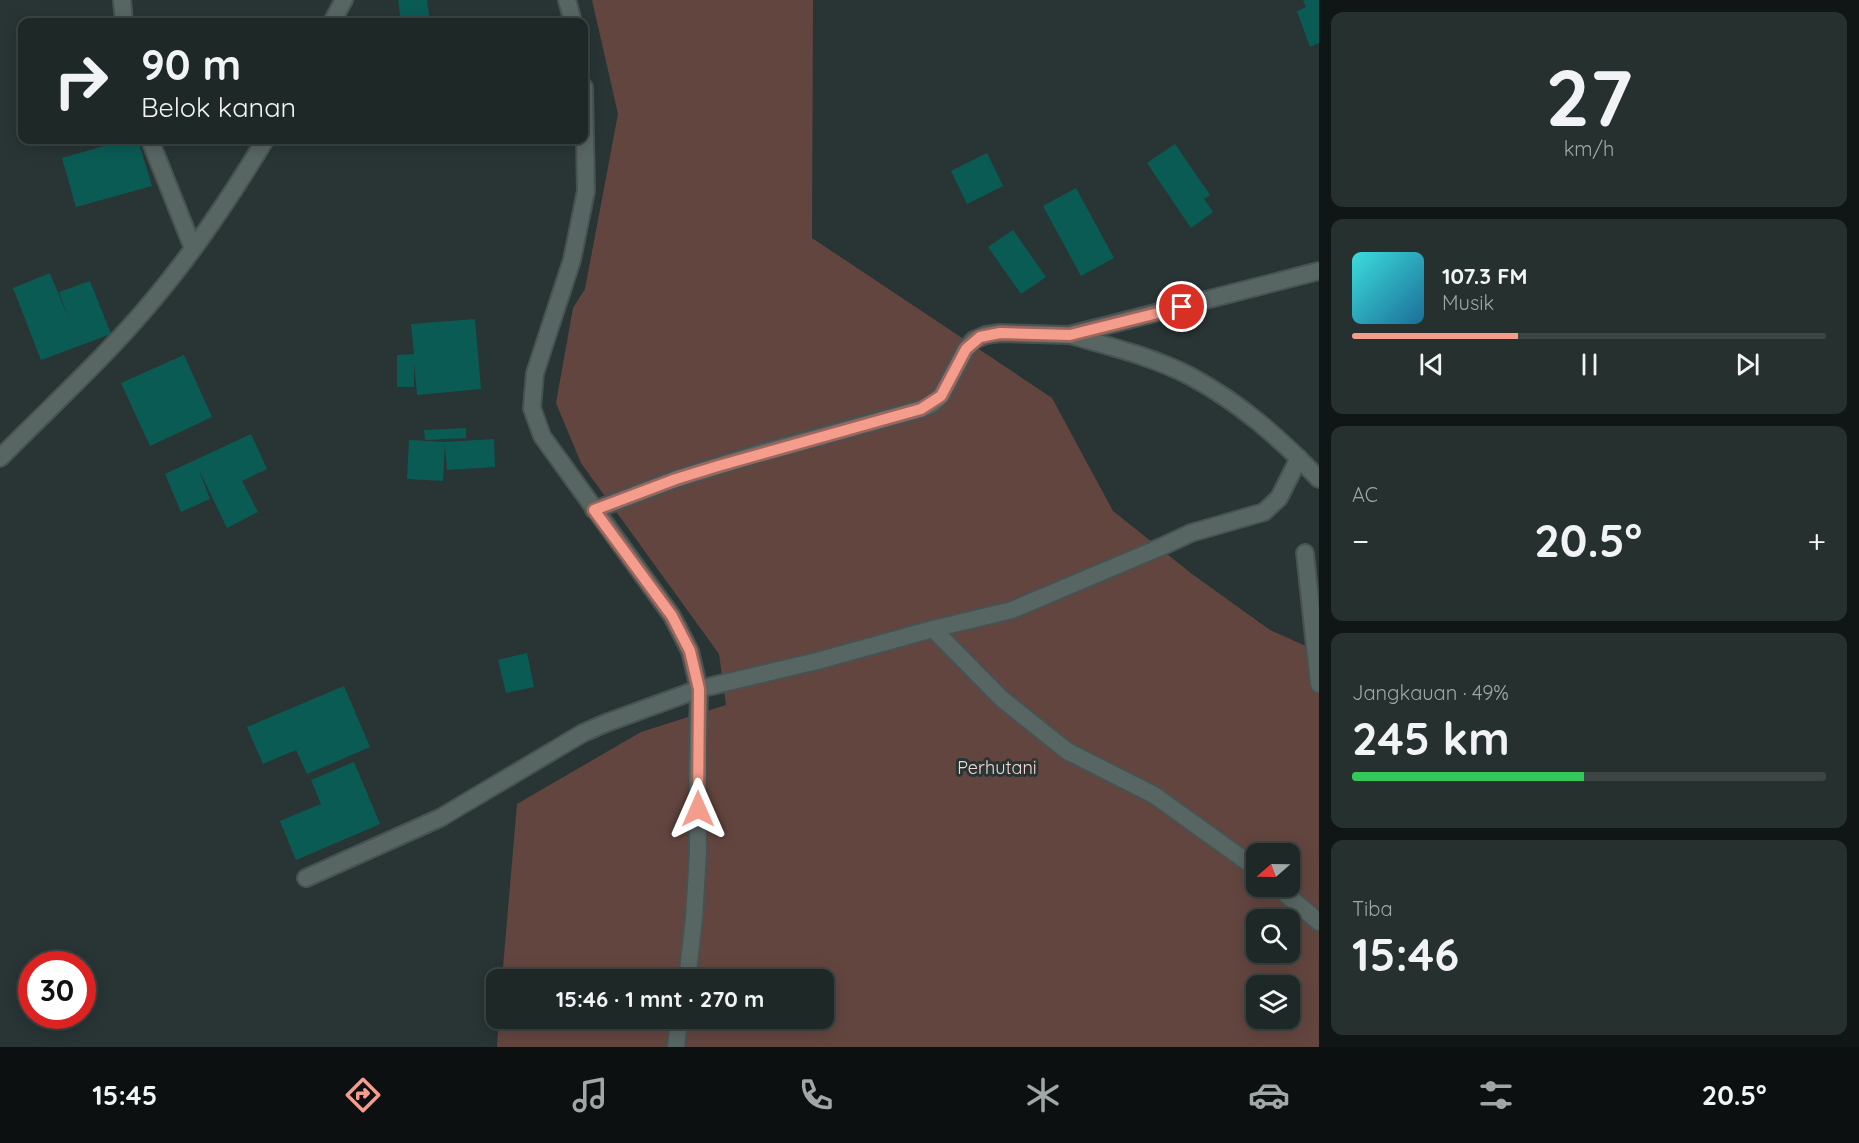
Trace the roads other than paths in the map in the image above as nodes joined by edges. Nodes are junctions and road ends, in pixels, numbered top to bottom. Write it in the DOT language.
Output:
graph roads {
  1 [pos="122,0"];
  2 [pos="344,0"];
  3 [pos="567,0"];
  4 [pos="124,18"];
  5 [pos="334,18"];
  6 [pos="572,18"];
  7 [pos="152,144"];
  8 [pos="262,144"];
  9 [pos="585,144"];
  10 [pos="193,248"];
  11 [pos="1319,271"];
  12 [pos="1070,335"];
  13 [pos="0,458"];
  14 [pos="1299,458"];
  15 [pos="1319,479"];
  16 [pos="594,510"];
  17 [pos="1305,553"];
  18 [pos="933,629"];
  19 [pos="1319,684"];
  20 [pos="699,689"];
  21 [pos="1246,861"];
  22 [pos="306,878"];
  23 [pos="1289,897"];
  24 [pos="1319,922"];
  25 [pos="688,969"];
  26 [pos="678,1029"];
  27 [pos="676,1047"];
  1 -- 4 [label="street"];
  2 -- 5 [label="street"];
  3 -- 6 [label="street"];
  7 -- 10 [label="street"];
  8 -- 10 [label="street"];
  9 -- 16 [label="street"];
  10 -- 13 [label="street"];
  11 -- 12 [label="street"];
  12 -- 14 [label="street"];
  12 -- 16 [label="street"];
  14 -- 15 [label="street"];
  14 -- 18 [label="street"];
  16 -- 20 [label="street"];
  17 -- 19 [label="street"];
  18 -- 20 [label="street"];
  18 -- 21 [label="street"];
  20 -- 22 [label="street"];
  20 -- 25 [label="street"];
  23 -- 24 [label="street"];
  26 -- 27 [label="street"];
}
